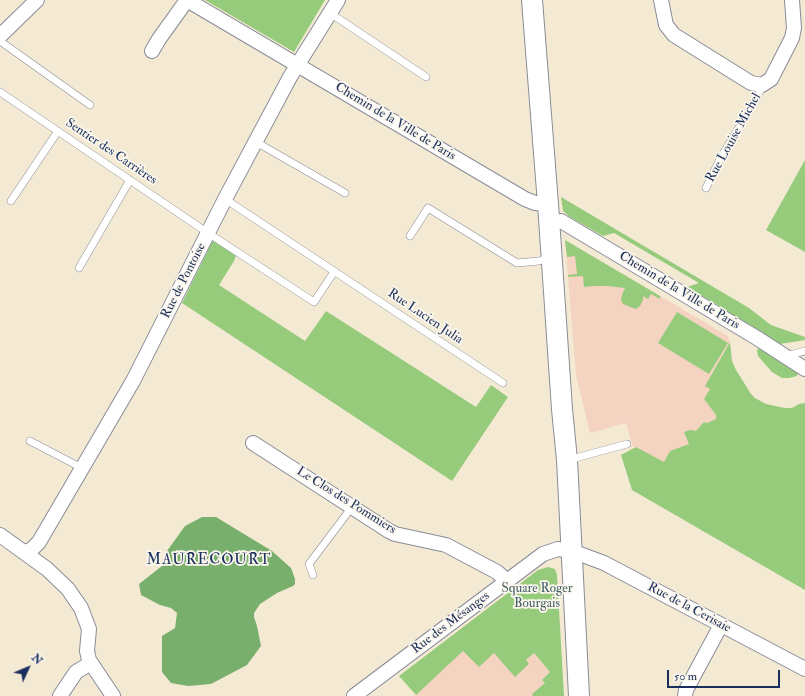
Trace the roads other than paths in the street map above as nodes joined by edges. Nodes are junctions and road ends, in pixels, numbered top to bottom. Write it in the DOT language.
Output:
graph roads {
  1 [pos="37,0"];
  2 [pos="187,0"];
  3 [pos="338,0"];
  4 [pos="532,0"];
  5 [pos="661,0"];
  6 [pos="792,0"];
  7 [pos="330,12"];
  8 [pos="0,36"];
  9 [pos="0,41"];
  10 [pos="152,51"];
  11 [pos="297,64"];
  12 [pos="426,77"];
  13 [pos="762,85"];
  14 [pos="0,92"];
  15 [pos="90,105"];
  16 [pos="58,131"];
  17 [pos="256,142"];
  18 [pos="130,180"];
  19 [pos="706,188"];
  20 [pos="345,193"];
  21 [pos="225,199"];
  22 [pos="11,201"];
  23 [pos="544,210"];
  24 [pos="208,232"];
  25 [pos="410,236"];
  26 [pos="551,257"];
  27 [pos="79,268"];
  28 [pos="334,272"];
  29 [pos="805,351"];
  30 [pos="787,358"];
  31 [pos="805,369"];
  32 [pos="503,383"];
  33 [pos="30,441"];
  34 [pos="253,443"];
  35 [pos="627,444"];
  36 [pos="566,460"];
  37 [pos="82,468"];
  38 [pos="352,507"];
  39 [pos="44,533"];
  40 [pos="0,535"];
  41 [pos="21,550"];
  42 [pos="572,551"];
  43 [pos="313,576"];
  44 [pos="507,581"];
  45 [pos="68,589"];
  46 [pos="720,625"];
  47 [pos="91,663"];
  48 [pos="805,669"];
  49 [pos="60,696"];
  50 [pos="114,696"];
  51 [pos="354,696"];
  52 [pos="579,696"];
  53 [pos="685,696"];
  1 -- 8 [label="street"];
  2 -- 10 [label="street"];
  2 -- 11 [label="street, Chemin de la Ville de Paris"];
  3 -- 7 [label="street, Rue de Pontoise"];
  4 -- 23 [label="main road"];
  5 -- 13 [label="street, Rue Louise Michel"];
  6 -- 13 [label="street"];
  7 -- 11 [label="street, Rue de Pontoise"];
  7 -- 12 [label="lane"];
  9 -- 15 [label="lane"];
  11 -- 17 [label="street, Rue de Pontoise"];
  11 -- 23 [label="street, Chemin de la Ville de Paris"];
  13 -- 19 [label="lane, Rue Louise Michel"];
  14 -- 16 [label="lane, Sentier des Carrières"];
  16 -- 18 [label="lane, Sentier des Carrières"];
  16 -- 22 [label="lane"];
  17 -- 20 [label="lane"];
  17 -- 21 [label="street, Rue de Pontoise"];
  18 -- 24 [label="lane, Sentier des Carrières"];
  18 -- 27 [label="lane"];
  21 -- 24 [label="street, Rue de Pontoise"];
  21 -- 28 [label="lane, Rue Lucien Julia"];
  23 -- 26 [label="main road"];
  23 -- 30 [label="street, Chemin de la Ville de Paris"];
  24 -- 28 [label="lane"];
  24 -- 37 [label="street, Rue de Pontoise"];
  25 -- 26 [label="lane"];
  26 -- 36 [label="main road"];
  28 -- 32 [label="lane, Rue Lucien Julia"];
  29 -- 30 [label="lane"];
  30 -- 31 [label="street, Chemin de la Ville de Paris"];
  33 -- 37 [label="lane"];
  34 -- 38 [label="street, Le Clos des Pommiers"];
  35 -- 36 [label="lane"];
  36 -- 42 [label="main road"];
  37 -- 39 [label="street, Rue de Pontoise"];
  38 -- 43 [label="lane"];
  38 -- 44 [label="street, Le Clos des Pommiers"];
  39 -- 41 [label="street, Rue de Pontoise"];
  39 -- 45 [label="street"];
  40 -- 41 [label="street"];
  41 -- 45 [label="street"];
  42 -- 44 [label="street, Rue des Mésanges"];
  42 -- 46 [label="street, Rue de la Cerisaie"];
  42 -- 52 [label="main road"];
  44 -- 51 [label="street, Rue des Mésanges"];
  45 -- 47 [label="street"];
  46 -- 48 [label="street, Rue de la Cerisaie"];
  46 -- 53 [label="street"];
  47 -- 49 [label="street"];
  47 -- 50 [label="street"];
}
